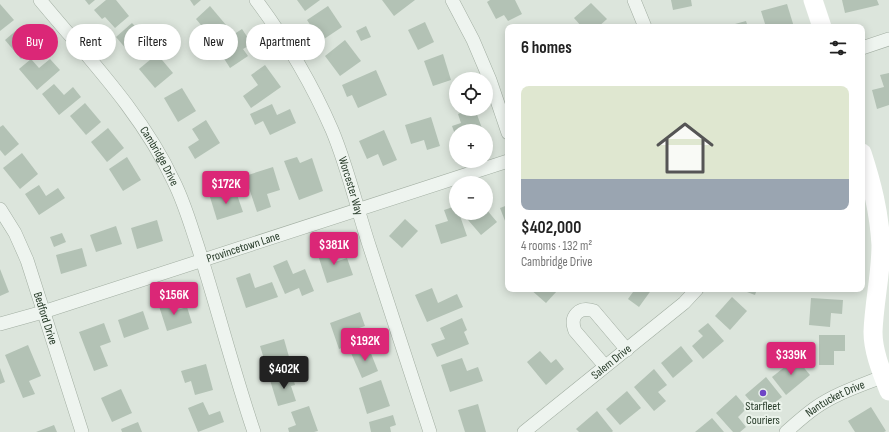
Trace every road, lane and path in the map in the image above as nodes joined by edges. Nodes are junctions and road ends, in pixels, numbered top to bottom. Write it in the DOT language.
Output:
graph roads {
  1 [pos="40,0"];
  2 [pos="256,0"];
  3 [pos="452,0"];
  4 [pos="634,0"];
  5 [pos="813,0"];
  6 [pos="644,24"];
  7 [pos="821,24"];
  8 [pos="889,40"];
  9 [pos="865,47"];
  10 [pos="505,124"];
  11 [pos="505,162"];
  12 [pos="865,163"];
  13 [pos="0,209"];
  14 [pos="358,210"];
  15 [pos="202,261"];
  16 [pos="694,292"];
  17 [pos="43,312"];
  18 [pos="0,324"];
  19 [pos="627,350"];
  20 [pos="605,366"];
  21 [pos="887,381"];
  22 [pos="82,432"];
  23 [pos="254,432"];
  24 [pos="430,432"];
  25 [pos="524,432"];
  26 [pos="786,432"];
  1 -- 15 [label="street, Cambridge Drive"];
  2 -- 14 [label="street, Worcester Way"];
  3 -- 10 [label="street"];
  4 -- 6 [label="street"];
  5 -- 7 [label="street"];
  8 -- 9 [label="street"];
  11 -- 14 [label="street, Provincetown Lane"];
  12 -- 21 [label="street"];
  13 -- 17 [label="street, Bedford Drive"];
  14 -- 15 [label="street, Provincetown Lane"];
  14 -- 24 [label="street, Worcester Way"];
  15 -- 17 [label="street, Provincetown Lane"];
  15 -- 23 [label="street, Cambridge Drive"];
  16 -- 19 [label="street, Salem Drive"];
  17 -- 18 [label="street, Provincetown Lane"];
  17 -- 22 [label="street, Bedford Drive"];
  19 -- 20 [label="street, Salem Drive"];
  19 -- 20 [label="street"];
  20 -- 25 [label="street, Salem Drive"];
  21 -- 26 [label="street, Nantucket Drive"];
}
